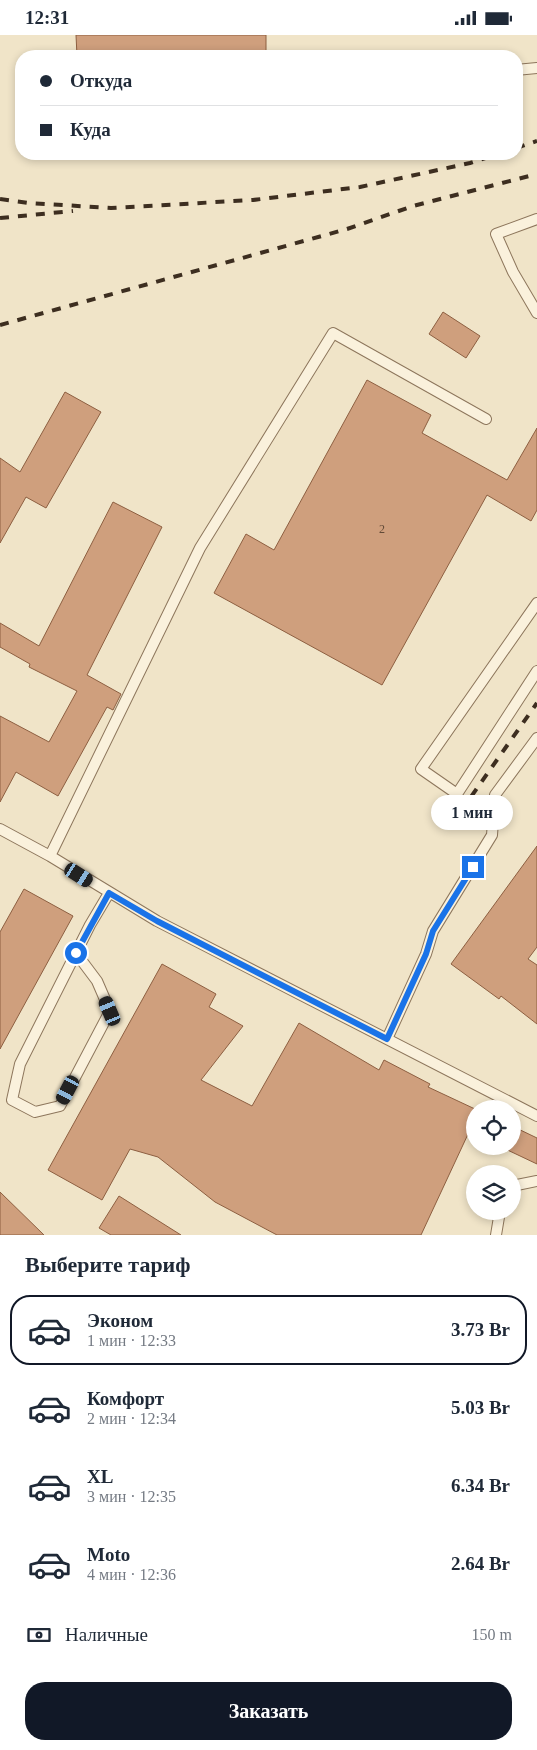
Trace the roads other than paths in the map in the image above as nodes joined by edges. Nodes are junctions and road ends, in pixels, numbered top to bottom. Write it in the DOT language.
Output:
graph roads {
  1 [pos="537,68"];
  2 [pos="523,69"];
  3 [pos="537,219"];
  4 [pos="537,313"];
  5 [pos="486,419"];
  6 [pos="537,603"];
  7 [pos="537,671"];
  8 [pos="537,738"];
  9 [pos="0,829"];
  10 [pos="50,857"];
  11 [pos="109,893"];
  12 [pos="76,953"];
  13 [pos="387,1039"];
  14 [pos="537,1116"];
  15 [pos="537,1181"];
  16 [pos="521,1184"];
  17 [pos="498,1220"];
  18 [pos="496,1235"];
  1 -- 2 [label="lane"];
  3 -- 4 [label="lane"];
  5 -- 10 [label="lane"];
  6 -- 7 [label="lane"];
  8 -- 13 [label="lane"];
  9 -- 10 [label="lane"];
  10 -- 11 [label="lane"];
  11 -- 12 [label="lane"];
  11 -- 13 [label="lane"];
  12 -- 12 [label="lane"];
  13 -- 14 [label="lane"];
  15 -- 16 [label="lane"];
  17 -- 18 [label="lane"];
}
